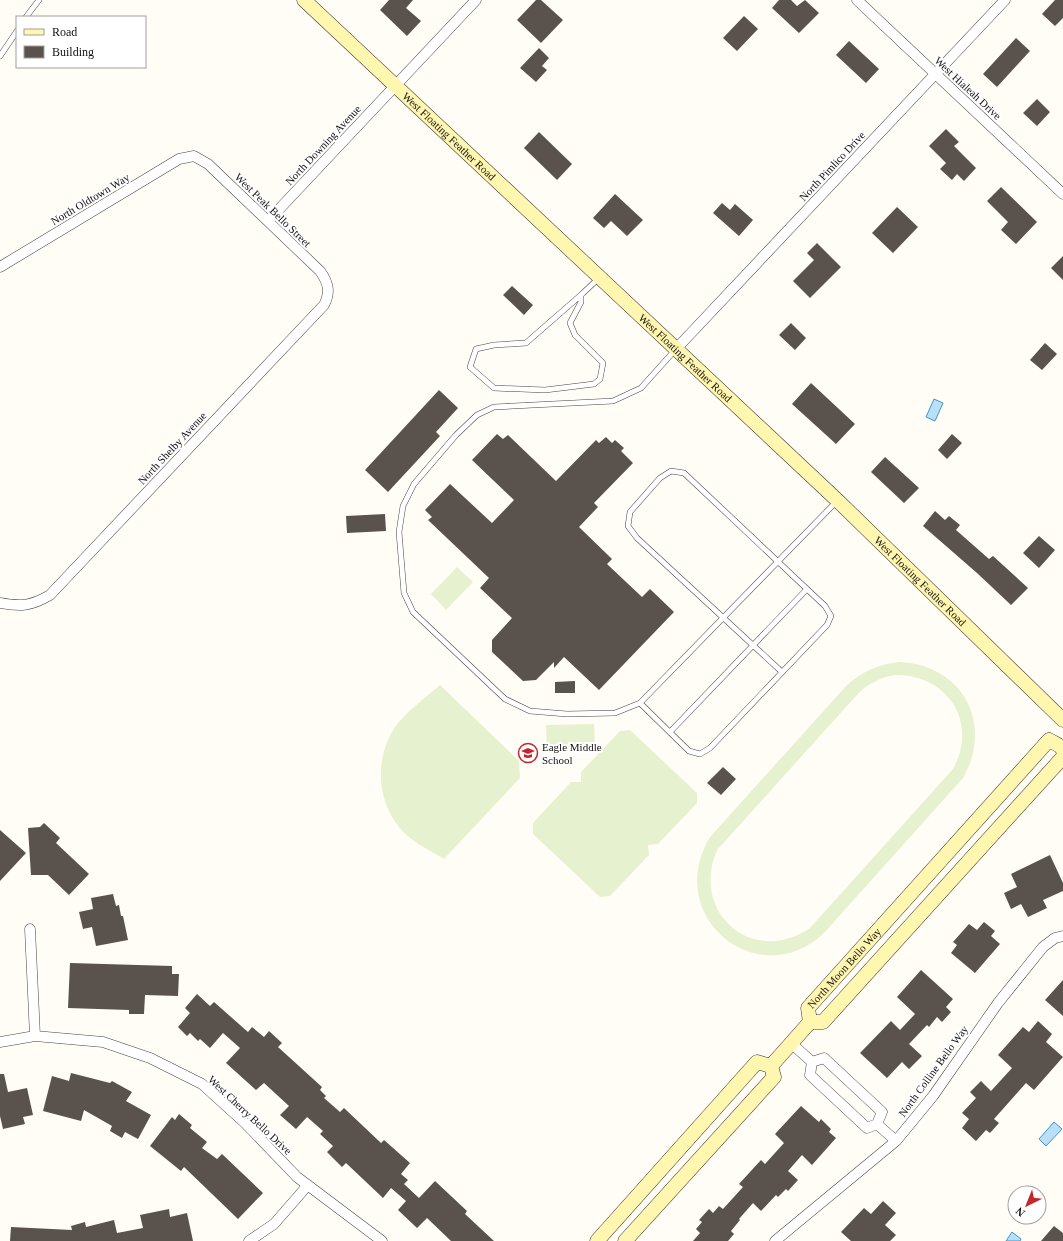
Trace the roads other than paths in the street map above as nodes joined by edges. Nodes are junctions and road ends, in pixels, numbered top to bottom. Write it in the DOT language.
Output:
graph roads {
  1 [pos="39,0"];
  2 [pos="304,0"];
  3 [pos="476,0"];
  4 [pos="857,0"];
  5 [pos="1005,0"];
  6 [pos="27,16"];
  7 [pos="16,32"];
  8 [pos="0,56"];
  9 [pos="935,74"];
  10 [pos="396,85"];
  11 [pos="194,156"];
  12 [pos="1063,194"];
  13 [pos="268,221"];
  14 [pos="0,267"];
  15 [pos="600,277"];
  16 [pos="328,287"];
  17 [pos="581,295"];
  18 [pos="676,349"];
  19 [pos="837,500"];
  20 [pos="778,562"];
  21 [pos="807,589"];
  22 [pos="0,603"];
  23 [pos="724,617"];
  24 [pos="753,645"];
  25 [pos="782,672"];
  26 [pos="640,703"];
  27 [pos="1063,720"];
  28 [pos="670,732"];
  29 [pos="1062,749"];
  30 [pos="30,929"];
  31 [pos="1063,936"];
  32 [pos="810,1022"];
  33 [pos="35,1036"];
  34 [pos="0,1042"];
  35 [pos="791,1043"];
  36 [pos="812,1062"];
  37 [pos="771,1066"];
  38 [pos="877,1124"];
  39 [pos="896,1141"];
  40 [pos="308,1185"];
  41 [pos="249,1241"];
  42 [pos="382,1241"];
  43 [pos="597,1241"];
  44 [pos="625,1241"];
  45 [pos="774,1241"];
  1 -- 6 [label="lane"];
  2 -- 10 [label="street, West Floating Feather Road"];
  3 -- 10 [label="street, North Downing Avenue"];
  4 -- 9 [label="street, West Hialeah Drive"];
  5 -- 9 [label="street, North Pimlico Drive"];
  7 -- 8 [label="lane"];
  9 -- 12 [label="street, West Hialeah Drive"];
  9 -- 18 [label="street, North Pimlico Drive"];
  10 -- 13 [label="street, North Downing Avenue"];
  10 -- 15 [label="street, West Floating Feather Road"];
  11 -- 13 [label="street, West Peak Bello Street"];
  11 -- 14 [label="street, North Oldtown Way"];
  13 -- 16 [label="street, West Peak Bello Street"];
  15 -- 17 [label="lane"];
  15 -- 18 [label="street, West Floating Feather Road"];
  16 -- 22 [label="street, North Shelby Avenue"];
  17 -- 17 [label="lane"];
  18 -- 19 [label="street, West Floating Feather Road"];
  18 -- 26 [label="lane"];
  19 -- 20 [label="lane"];
  19 -- 27 [label="street, West Floating Feather Road"];
  20 -- 21 [label="lane"];
  20 -- 23 [label="lane"];
  20 -- 23 [label="lane"];
  21 -- 24 [label="lane"];
  21 -- 25 [label="lane"];
  23 -- 24 [label="lane"];
  23 -- 26 [label="lane"];
  24 -- 25 [label="lane"];
  24 -- 28 [label="lane"];
  25 -- 28 [label="lane"];
  26 -- 28 [label="lane"];
  29 -- 32 [label="street, North Moon Bello Way"];
  29 -- 32 [label="street, North Moon Bello Way"];
  30 -- 33 [label="street"];
  31 -- 39 [label="street, North Colline Bello Way"];
  32 -- 35 [label="street"];
  33 -- 34 [label="street, West Cherry Bello Drive"];
  33 -- 40 [label="street, West Cherry Bello Drive"];
  35 -- 36 [label="street"];
  35 -- 37 [label="street"];
  36 -- 38 [label="street"];
  36 -- 38 [label="street"];
  37 -- 43 [label="street"];
  37 -- 44 [label="street"];
  38 -- 39 [label="street"];
  39 -- 45 [label="street, North Colline Bello Way"];
  40 -- 41 [label="street"];
  40 -- 42 [label="street, West Cherry Bello Drive"];
}
